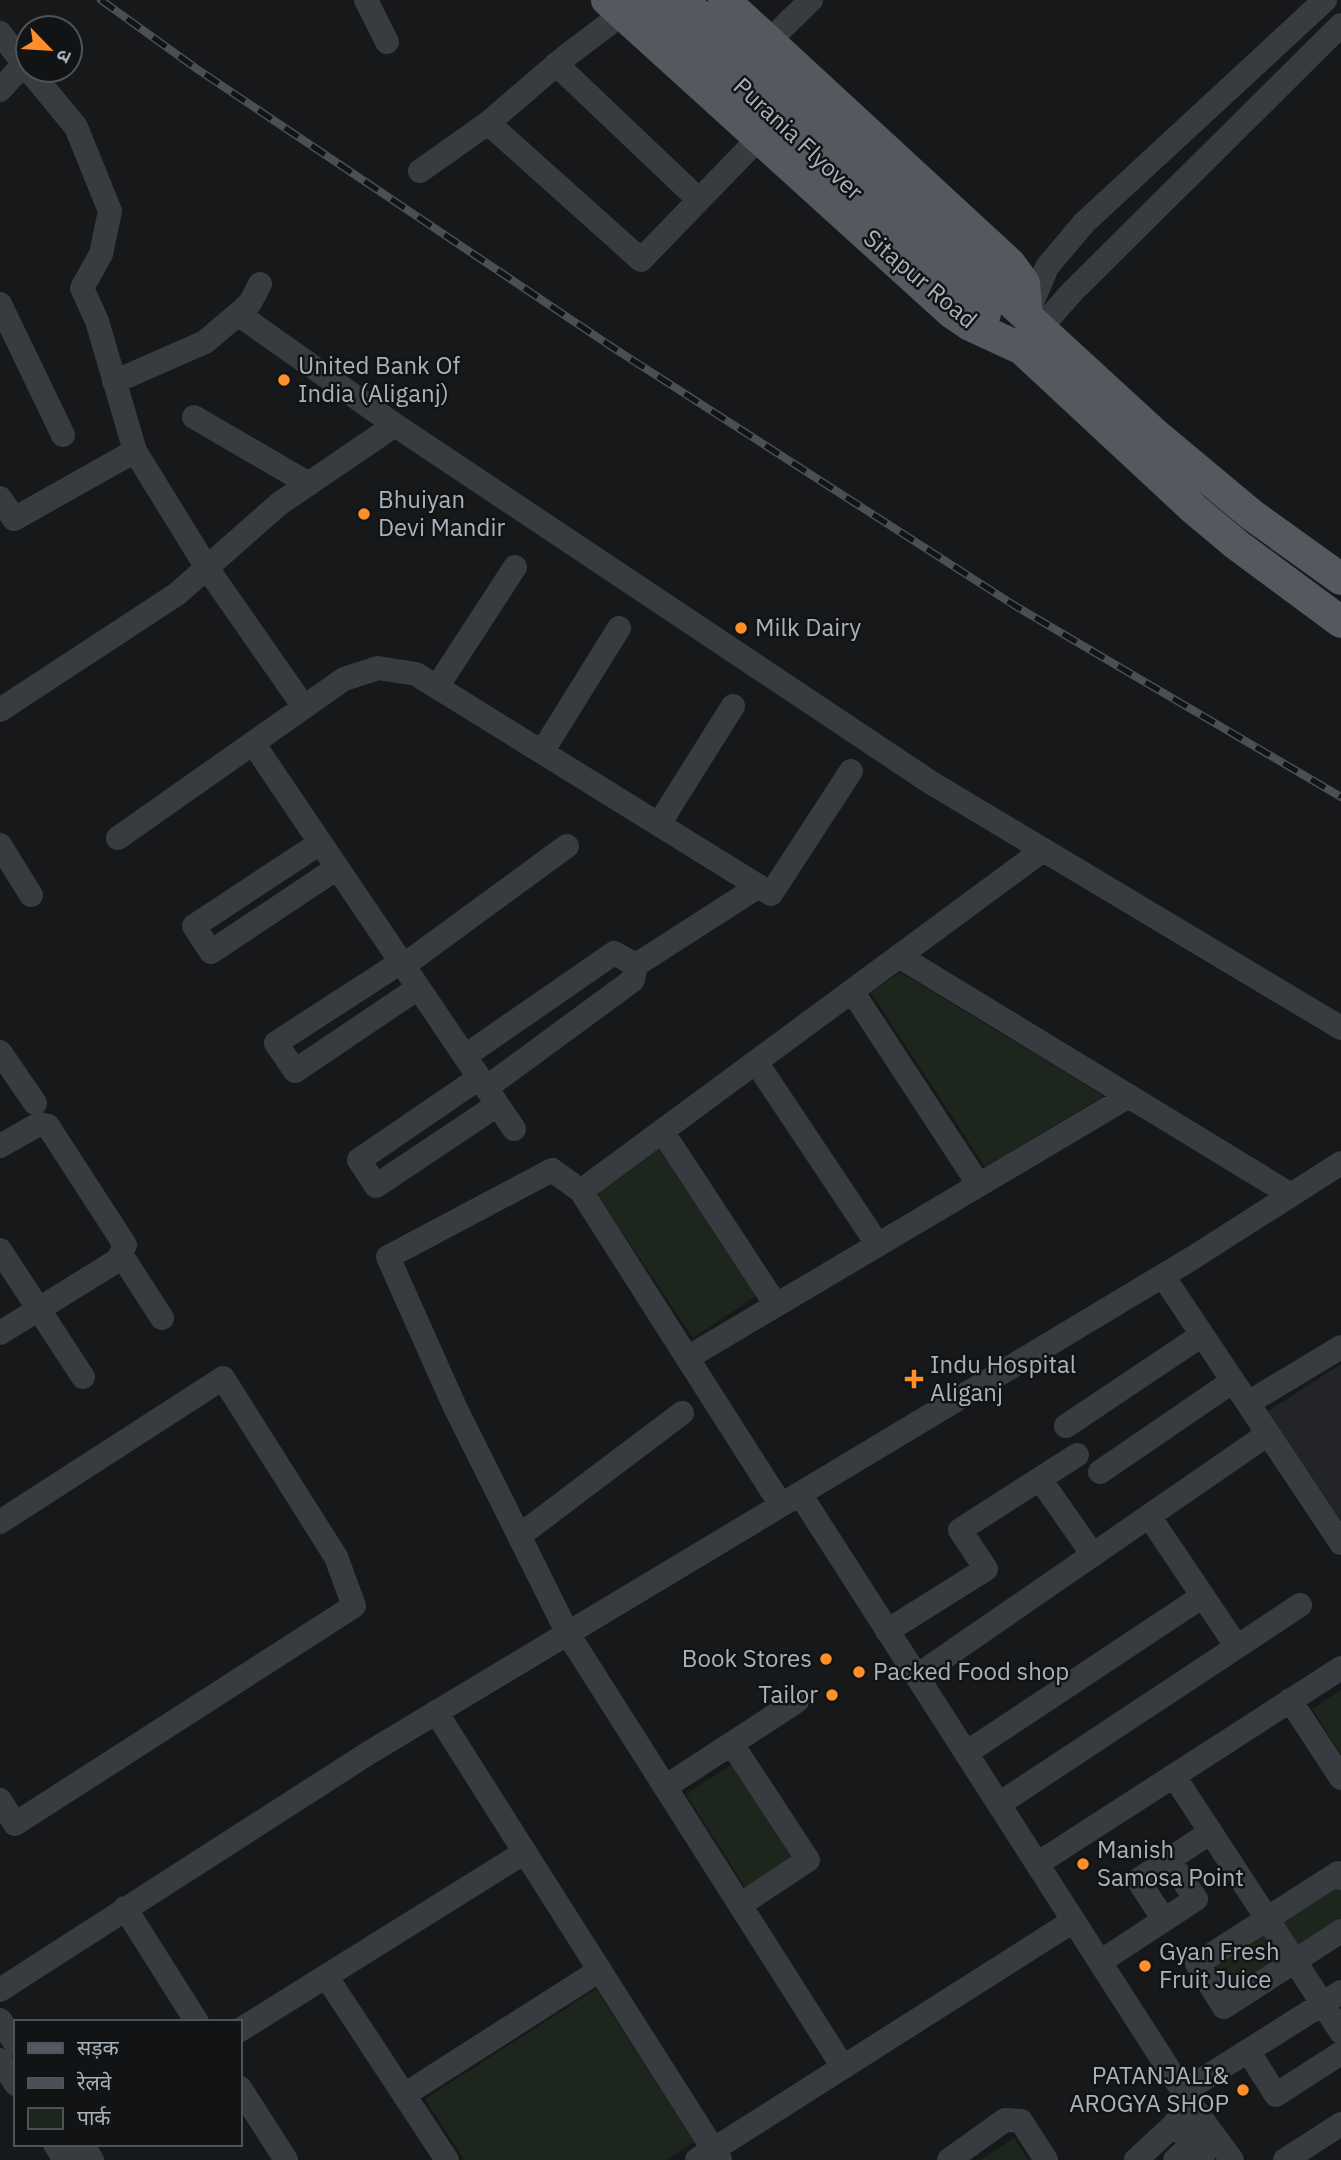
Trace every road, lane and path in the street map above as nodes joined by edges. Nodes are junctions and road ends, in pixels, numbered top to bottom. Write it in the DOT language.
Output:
graph roads {
  1 [pos="366,0"];
  2 [pos="682,0"];
  3 [pos="724,0"];
  4 [pos="811,0"];
  5 [pos="1325,0"];
  6 [pos="626,5"];
  7 [pos="1341,25"];
  8 [pos="0,33"];
  9 [pos="387,43"];
  10 [pos="14,52"];
  11 [pos="751,61"];
  12 [pos="556,64"];
  13 [pos="14,78"];
  14 [pos="40,84"];
  15 [pos="0,90"];
  16 [pos="488,123"];
  17 [pos="758,139"];
  18 [pos="420,171"];
  19 [pos="697,198"];
  20 [pos="260,284"];
  21 [pos="0,304"];
  22 [pos="238,314"];
  23 [pos="1024,333"];
  24 [pos="114,382"];
  25 [pos="194,417"];
  26 [pos="395,425"];
  27 [pos="63,435"];
  28 [pos="135,451"];
  29 [pos="309,484"];
  30 [pos="0,498"];
  31 [pos="515,567"];
  32 [pos="206,568"];
  33 [pos="1341,579"];
  34 [pos="1341,622"];
  35 [pos="619,628"];
  36 [pos="437,687"];
  37 [pos="733,706"];
  38 [pos="304,707"];
  39 [pos="0,710"];
  40 [pos="253,743"];
  41 [pos="542,752"];
  42 [pos="851,771"];
  43 [pos="659,824"];
  44 [pos="118,838"];
  45 [pos="320,843"];
  46 [pos="0,845"];
  47 [pos="567,846"];
  48 [pos="1043,850"];
  49 [pos="337,868"];
  50 [pos="759,886"];
  51 [pos="31,895"];
  52 [pos="899,956"];
  53 [pos="402,964"];
  54 [pos="636,965"];
  55 [pos="418,988"];
  56 [pos="852,991"];
  57 [pos="1341,1028"];
  58 [pos="0,1052"];
  59 [pos="465,1056"];
  60 [pos="756,1062"];
  61 [pos="487,1090"];
  62 [pos="1129,1097"];
  63 [pos="35,1103"];
  64 [pos="514,1129"];
  65 [pos="662,1132"];
  66 [pos="0,1146"];
  67 [pos="1341,1163"];
  68 [pos="979,1185"];
  69 [pos="582,1191"];
  70 [pos="1291,1195"];
  71 [pos="878,1245"];
  72 [pos="0,1250"];
  73 [pos="122,1256"];
  74 [pos="1163,1276"];
  75 [pos="776,1305"];
  76 [pos="39,1309"];
  77 [pos="162,1318"];
  78 [pos="0,1333"];
  79 [pos="1202,1335"];
  80 [pos="1341,1347"];
  81 [pos="687,1358"];
  82 [pos="83,1377"];
  83 [pos="1233,1381"];
  84 [pos="1248,1403"];
  85 [pos="682,1413"];
  86 [pos="1066,1426"];
  87 [pos="1268,1434"];
  88 [pos="1077,1455"];
  89 [pos="1100,1472"];
  90 [pos="1040,1479"];
  91 [pos="790,1500"];
  92 [pos="1149,1516"];
  93 [pos="0,1522"];
  94 [pos="519,1536"];
  95 [pos="1341,1544"];
  96 [pos="1093,1555"];
  97 [pos="1203,1596"];
  98 [pos="1300,1605"];
  99 [pos="887,1631"];
  100 [pos="568,1634"];
  101 [pos="1237,1647"];
  102 [pos="1341,1668"];
  103 [pos="916,1676"];
  104 [pos="1290,1700"];
  105 [pos="797,1701"];
  106 [pos="436,1712"];
  107 [pos="732,1744"];
  108 [pos="966,1753"];
  109 [pos="1174,1776"];
  110 [pos="1341,1778"];
  111 [pos="665,1787"];
  112 [pos="0,1800"];
  113 [pos="999,1804"];
  114 [pos="8,1829"];
  115 [pos="1211,1832"];
  116 [pos="525,1852"];
  117 [pos="1169,1860"];
  118 [pos="1037,1864"];
  119 [pos="1341,1878"];
  120 [pos="740,1905"];
  121 [pos="125,1908"];
  122 [pos="1267,1918"];
  123 [pos="1164,1920"];
  124 [pos="1073,1921"];
  125 [pos="1341,1931"];
  126 [pos="1295,1961"];
  127 [pos="1100,1962"];
  128 [pos="600,1970"];
  129 [pos="326,1976"];
  130 [pos="0,1990"];
  131 [pos="1332,1997"];
  132 [pos="0,2020"];
  133 [pos="196,2020"];
  134 [pos="242,2029"];
  135 [pos="1341,2032"];
  136 [pos="14,2041"];
  137 [pos="1248,2051"];
  138 [pos="1341,2053"];
  139 [pos="0,2060"];
  140 [pos="843,2067"];
  141 [pos="14,2081"];
  142 [pos="242,2091"];
  143 [pos="404,2095"];
  144 [pos="1184,2107"];
  145 [pos="1341,2124"];
  146 [pos="1195,2148"];
  147 [pos="710,2157"];
  148 [pos="286,2160"];
  149 [pos="447,2160"];
  150 [pos="950,2160"];
  151 [pos="1046,2160"];
  152 [pos="1136,2160"];
  153 [pos="1231,2160"];
  154 [pos="1285,2160"];
  1 -- 9 [label="street"];
  2 -- 11 [label="main road, Purania Flyover"];
  3 -- 11 [label="main road"];
  4 -- 11 [label="street"];
  5 -- 23 [label="street"];
  6 -- 11 [label="main road, Purania Flyover"];
  6 -- 12 [label="street"];
  6 -- 17 [label="main road, Sitapur Road"];
  7 -- 23 [label="street"];
  8 -- 10 [label="street"];
  11 -- 23 [label="main road, Purania Flyover"];
  11 -- 23 [label="main road"];
  12 -- 16 [label="street"];
  12 -- 19 [label="street"];
  13 -- 15 [label="street"];
  14 -- 24 [label="street"];
  16 -- 18 [label="street"];
  16 -- 19 [label="street"];
  17 -- 19 [label="street"];
  17 -- 23 [label="main road, Sitapur Road"];
  20 -- 22 [label="street"];
  21 -- 27 [label="street"];
  22 -- 24 [label="street"];
  22 -- 26 [label="street"];
  23 -- 33 [label="main road, Sitapur Road"];
  23 -- 34 [label="main road, Sitapur Road"];
  24 -- 28 [label="street"];
  25 -- 29 [label="street"];
  26 -- 29 [label="street"];
  26 -- 48 [label="street"];
  28 -- 30 [label="street"];
  28 -- 32 [label="street"];
  29 -- 32 [label="street"];
  31 -- 36 [label="street"];
  32 -- 38 [label="street"];
  32 -- 39 [label="street"];
  35 -- 41 [label="street"];
  36 -- 38 [label="street"];
  36 -- 41 [label="street"];
  37 -- 43 [label="street"];
  38 -- 40 [label="street"];
  40 -- 44 [label="street"];
  40 -- 45 [label="street"];
  41 -- 43 [label="street"];
  42 -- 50 [label="street"];
  43 -- 50 [label="street"];
  45 -- 49 [label="street"];
  45 -- 49 [label="street"];
  46 -- 51 [label="street"];
  47 -- 53 [label="street"];
  48 -- 52 [label="street"];
  48 -- 57 [label="street"];
  49 -- 53 [label="street"];
  50 -- 54 [label="street"];
  52 -- 56 [label="street"];
  52 -- 62 [label="street"];
  53 -- 55 [label="street"];
  53 -- 55 [label="street"];
  54 -- 59 [label="street"];
  54 -- 61 [label="street"];
  55 -- 59 [label="street"];
  56 -- 60 [label="street"];
  56 -- 68 [label="street"];
  58 -- 63 [label="street"];
  59 -- 61 [label="street"];
  60 -- 65 [label="street"];
  60 -- 71 [label="street"];
  61 -- 61 [label="street"];
  61 -- 64 [label="street"];
  62 -- 68 [label="street"];
  62 -- 70 [label="street"];
  65 -- 69 [label="street"];
  65 -- 75 [label="street"];
  66 -- 73 [label="street"];
  67 -- 70 [label="street"];
  68 -- 71 [label="street"];
  69 -- 81 [label="street"];
  69 -- 94 [label="street"];
  70 -- 74 [label="street"];
  71 -- 75 [label="street"];
  72 -- 76 [label="street"];
  73 -- 76 [label="street"];
  73 -- 77 [label="street"];
  74 -- 79 [label="street"];
  74 -- 91 [label="street"];
  75 -- 81 [label="street"];
  76 -- 78 [label="street"];
  76 -- 82 [label="street"];
  79 -- 83 [label="street"];
  79 -- 86 [label="street"];
  80 -- 84 [label="street"];
  81 -- 91 [label="street"];
  83 -- 84 [label="street"];
  83 -- 89 [label="street"];
  84 -- 87 [label="street"];
  85 -- 94 [label="street"];
  87 -- 92 [label="street"];
  87 -- 95 [label="street"];
  88 -- 90 [label="street"];
  90 -- 96 [label="street"];
  90 -- 99 [label="street"];
  91 -- 99 [label="street"];
  91 -- 100 [label="street"];
  92 -- 96 [label="street"];
  92 -- 97 [label="street"];
  93 -- 114 [label="street"];
  94 -- 100 [label="street"];
  96 -- 103 [label="street"];
  97 -- 101 [label="street"];
  97 -- 108 [label="street"];
  98 -- 101 [label="street"];
  99 -- 103 [label="street"];
  100 -- 106 [label="street"];
  100 -- 111 [label="street"];
  101 -- 113 [label="street"];
  102 -- 104 [label="street"];
  103 -- 108 [label="street"];
  104 -- 109 [label="street"];
  104 -- 110 [label="street"];
  105 -- 107 [label="street"];
  106 -- 116 [label="street"];
  106 -- 121 [label="street"];
  107 -- 111 [label="street"];
  107 -- 120 [label="street"];
  108 -- 113 [label="street"];
  109 -- 115 [label="street"];
  109 -- 118 [label="street"];
  111 -- 120 [label="street"];
  112 -- 114 [label="street"];
  113 -- 118 [label="street"];
  115 -- 117 [label="street"];
  115 -- 122 [label="street"];
  116 -- 128 [label="street"];
  116 -- 129 [label="street"];
  117 -- 123 [label="street"];
  117 -- 123 [label="street"];
  118 -- 124 [label="street"];
  119 -- 122 [label="street"];
  120 -- 140 [label="street"];
  121 -- 130 [label="street"];
  121 -- 133 [label="street"];
  122 -- 126 [label="street"];
  122 -- 126 [label="street"];
  123 -- 127 [label="street"];
  124 -- 127 [label="street"];
  124 -- 140 [label="street"];
  125 -- 126 [label="street"];
  126 -- 131 [label="street"];
  127 -- 144 [label="street"];
  128 -- 143 [label="street"];
  128 -- 147 [label="street"];
  129 -- 134 [label="street"];
  129 -- 143 [label="street"];
  131 -- 135 [label="street"];
  131 -- 137 [label="street"];
  132 -- 136 [label="street"];
  137 -- 138 [label="street"];
  137 -- 144 [label="street"];
  139 -- 141 [label="street"];
  140 -- 147 [label="street"];
  142 -- 148 [label="street"];
  143 -- 149 [label="street"];
  144 -- 146 [label="street"];
  144 -- 152 [label="street"];
  145 -- 154 [label="street"];
  146 -- 153 [label="street"];
  150 -- 151 [label="street"];
}
